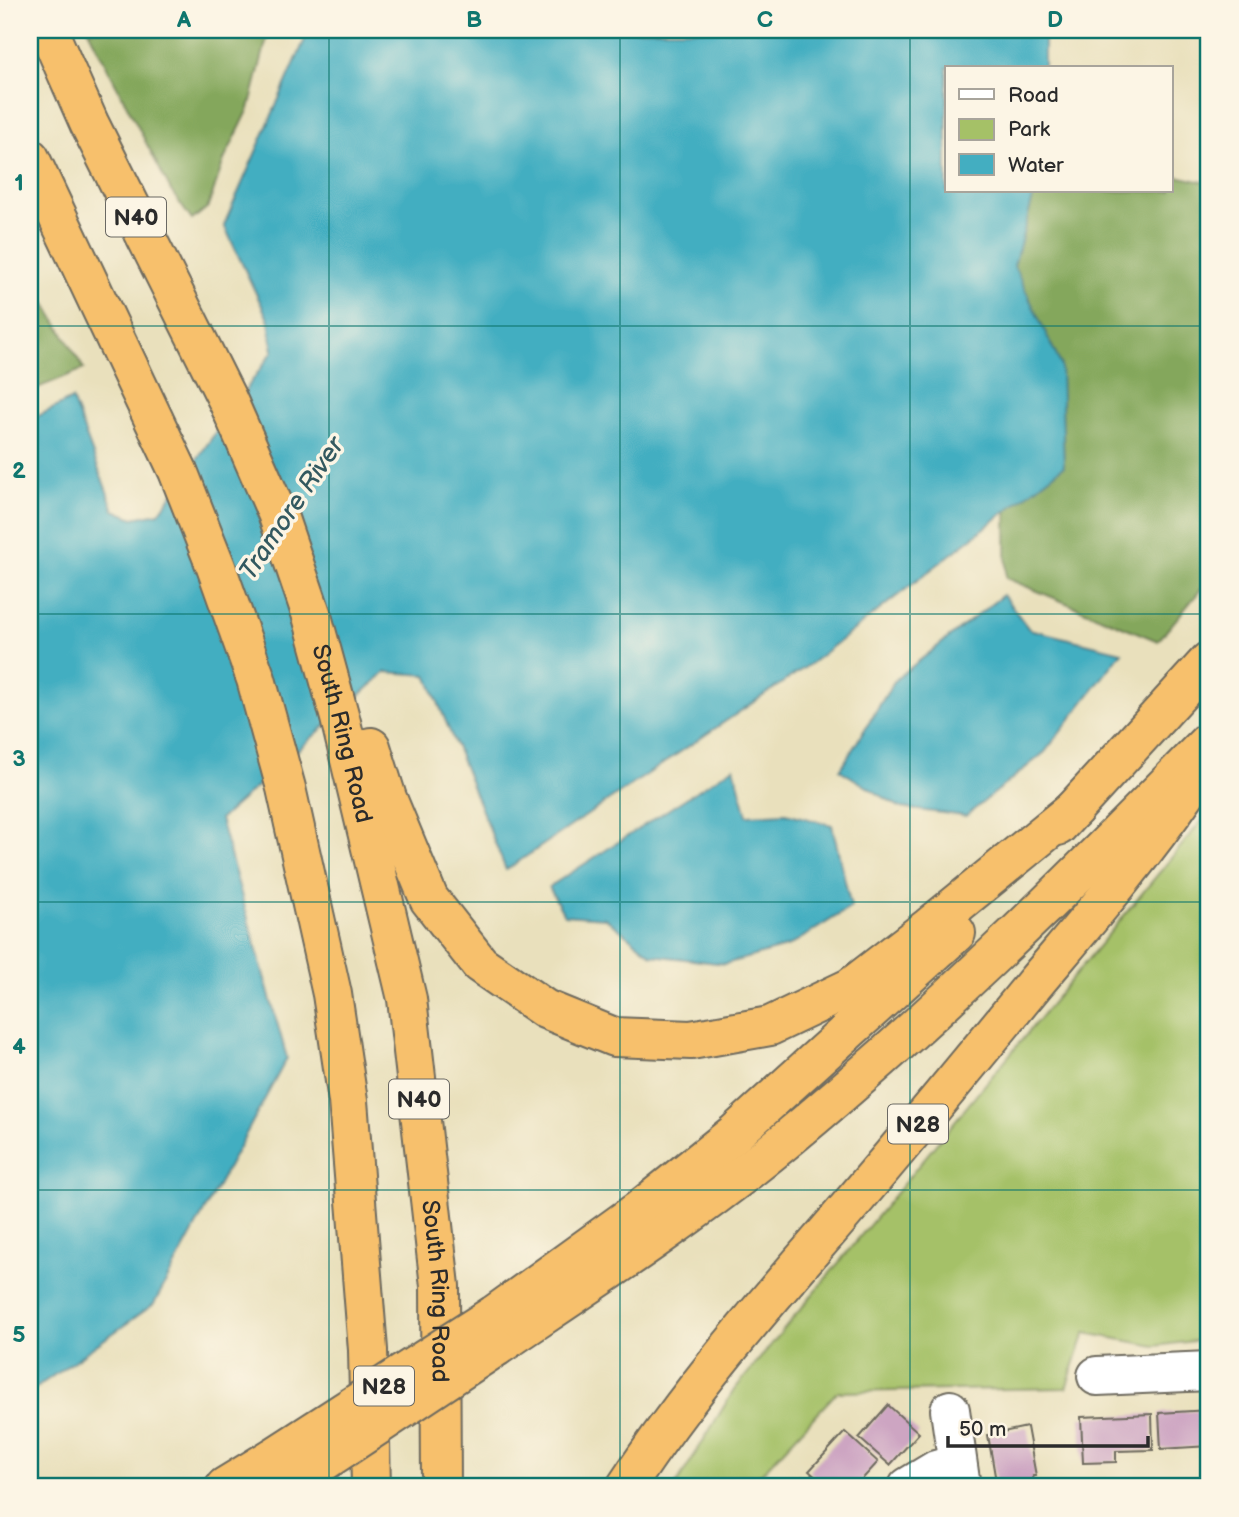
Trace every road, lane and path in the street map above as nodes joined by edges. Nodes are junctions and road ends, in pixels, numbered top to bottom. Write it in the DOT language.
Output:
graph roads {
  1 [pos="48,30"];
  2 [pos="30,158"];
  3 [pos="1209,661"];
  4 [pos="348,709"];
  5 [pos="1209,741"];
  6 [pos="1209,760"];
  7 [pos="1074,808"];
  8 [pos="495,1331"];
  9 [pos="1209,1371"];
  10 [pos="1097,1376"];
  11 [pos="950,1410"];
  12 [pos="959,1476"];
  13 [pos="281,1477"];
  14 [pos="225,1487"];
  15 [pos="371,1487"];
  16 [pos="441,1487"];
  17 [pos="626,1487"];
  18 [pos="908,1487"];
  1 -- 4 [label="highway, South Ring Road / N40"];
  2 -- 15 [label="highway, N40"];
  3 -- 7 [label="highway, N28"];
  4 -- 7 [label="highway"];
  4 -- 16 [label="highway, South Ring Road / N40"];
  5 -- 8 [label="highway, N28"];
  6 -- 17 [label="highway, N28"];
  7 -- 8 [label="highway, N28"];
  8 -- 13 [label="highway, N28, bridge"];
  9 -- 10 [label="street"];
  11 -- 12 [label="street"];
  12 -- 18 [label="street"];
  13 -- 14 [label="highway, N28"];
}
